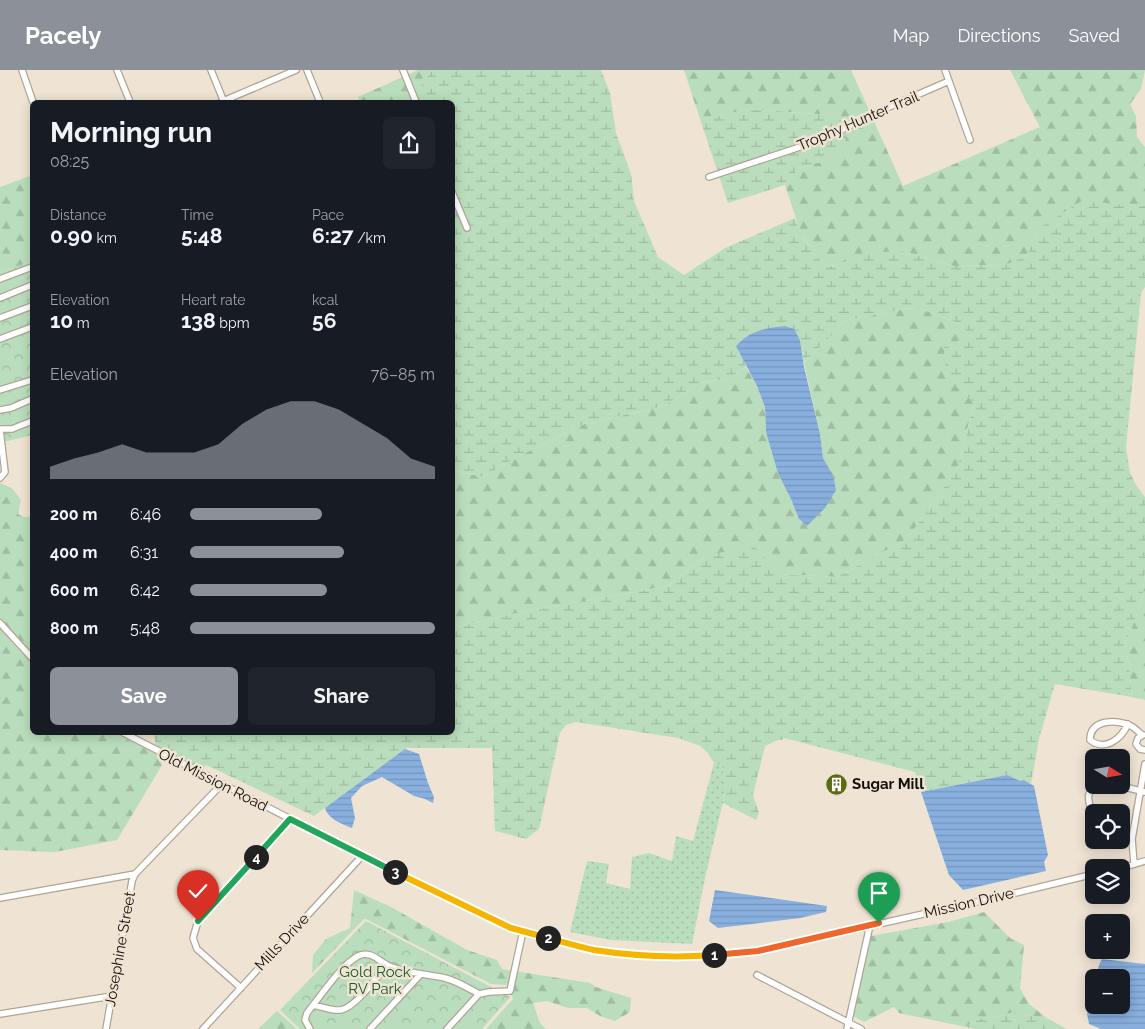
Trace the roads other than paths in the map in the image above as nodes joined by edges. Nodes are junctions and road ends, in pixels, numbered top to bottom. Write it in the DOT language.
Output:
graph roads {
  1 [pos="22,70"];
  2 [pos="117,70"];
  3 [pos="211,70"];
  4 [pos="296,70"];
  5 [pos="307,70"];
  6 [pos="403,70"];
  7 [pos="945,70"];
  8 [pos="950,81"];
  9 [pos="32,100"];
  10 [pos="129,100"];
  11 [pos="222,100"];
  12 [pos="228,100"];
  13 [pos="319,100"];
  14 [pos="415,100"];
  15 [pos="970,140"];
  16 [pos="709,177"];
  17 [pos="455,199"];
  18 [pos="467,228"];
  19 [pos="30,268"];
  20 [pos="0,279"];
  21 [pos="30,286"];
  22 [pos="0,298"];
  23 [pos="30,307"];
  24 [pos="0,318"];
  25 [pos="30,328"];
  26 [pos="0,339"];
  27 [pos="30,381"];
  28 [pos="0,390"];
  29 [pos="30,400"];
  30 [pos="0,410"];
  31 [pos="30,422"];
  32 [pos="0,429"];
  33 [pos="0,478"];
  34 [pos="0,623"];
  35 [pos="30,656"];
  36 [pos="1128,724"];
  37 [pos="128,735"];
  38 [pos="1143,735"];
  39 [pos="1145,750"];
  40 [pos="1145,764"];
  41 [pos="222,784"];
  42 [pos="1130,788"];
  43 [pos="1143,791"];
  44 [pos="290,819"];
  45 [pos="362,856"];
  46 [pos="1145,861"];
  47 [pos="1134,864"];
  48 [pos="1130,865"];
  49 [pos="135,874"];
  50 [pos="1085,876"];
  51 [pos="0,898"];
  52 [pos="870,925"];
  53 [pos="523,931"];
  54 [pos="637,955"];
  55 [pos="387,965"];
  56 [pos="420,975"];
  57 [pos="757,975"];
  58 [pos="241,988"];
  59 [pos="479,994"];
  60 [pos="112,996"];
  61 [pos="314,1005"];
  62 [pos="0,1014"];
  63 [pos="848,1026"];
  64 [pos="106,1029"];
  65 [pos="203,1029"];
  66 [pos="310,1029"];
  67 [pos="370,1029"];
  68 [pos="447,1029"];
  69 [pos="860,1029"];
  1 -- 9 [label="street"];
  2 -- 10 [label="street"];
  3 -- 11 [label="street"];
  4 -- 12 [label="street"];
  5 -- 13 [label="street"];
  6 -- 14 [label="street"];
  7 -- 8 [label="street"];
  8 -- 15 [label="street"];
  8 -- 16 [label="street, Trophy Hunter Trail"];
  17 -- 18 [label="street"];
  19 -- 20 [label="street"];
  21 -- 22 [label="street"];
  23 -- 24 [label="street"];
  25 -- 26 [label="street"];
  27 -- 28 [label="street"];
  29 -- 30 [label="street"];
  31 -- 32 [label="street"];
  32 -- 33 [label="street"];
  34 -- 35 [label="street"];
  36 -- 36 [label="street"];
  36 -- 38 [label="street"];
  37 -- 41 [label="street, Old Mission Road"];
  38 -- 39 [label="street"];
  40 -- 43 [label="street"];
  41 -- 44 [label="street, Old Mission Road"];
  41 -- 49 [label="street, Josephine Street"];
  42 -- 43 [label="street"];
  43 -- 47 [label="street"];
  44 -- 45 [label="street, Old Mission Road"];
  44 -- 58 [label="street"];
  45 -- 53 [label="street, Old Mission Road"];
  45 -- 58 [label="street, Mills Drive"];
  46 -- 47 [label="street"];
  47 -- 48 [label="street"];
  49 -- 51 [label="street"];
  49 -- 60 [label="street, Josephine Street"];
  50 -- 52 [label="street, Mission Drive"];
  52 -- 54 [label="street, Mission Drive"];
  52 -- 63 [label="street"];
  53 -- 54 [label="street, Old Mission Road"];
  53 -- 59 [label="street"];
  55 -- 56 [label="street"];
  55 -- 61 [label="street"];
  55 -- 61 [label="street"];
  56 -- 59 [label="street"];
  56 -- 67 [label="street"];
  57 -- 63 [label="street"];
  58 -- 65 [label="street, Mills Drive"];
  59 -- 68 [label="street"];
  60 -- 62 [label="street"];
  60 -- 64 [label="street, Josephine Street"];
  61 -- 66 [label="street"];
  63 -- 69 [label="street"];
}
